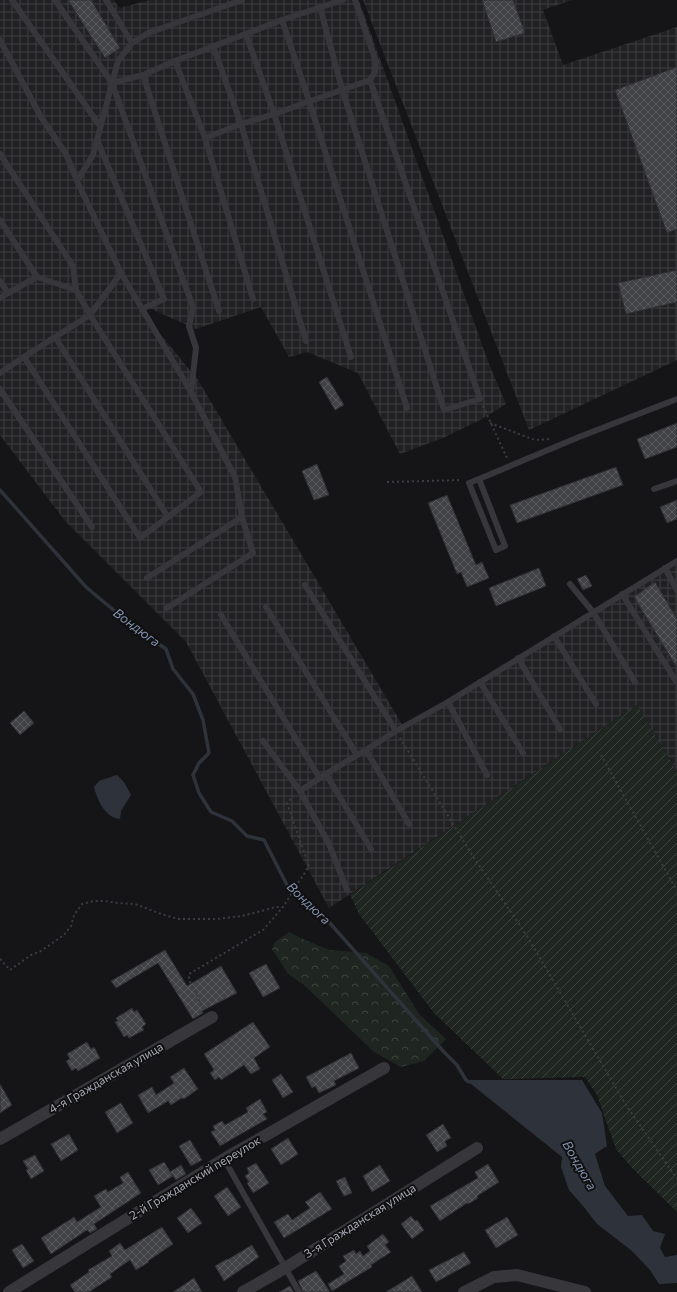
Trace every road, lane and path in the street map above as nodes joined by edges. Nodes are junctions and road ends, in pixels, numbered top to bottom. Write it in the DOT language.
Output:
graph roads {
  1 [pos="12,0"];
  2 [pos="55,0"];
  3 [pos="106,0"];
  4 [pos="242,0"];
  5 [pos="343,0"];
  6 [pos="355,0"];
  7 [pos="320,7"];
  8 [pos="282,20"];
  9 [pos="246,34"];
  10 [pos="0,40"];
  11 [pos="132,43"];
  12 [pos="213,46"];
  13 [pos="175,61"];
  14 [pos="143,75"];
  15 [pos="370,80"];
  16 [pos="112,83"];
  17 [pos="342,89"];
  18 [pos="309,101"];
  19 [pos="274,114"];
  20 [pos="241,124"];
  21 [pos="100,126"];
  22 [pos="205,138"];
  23 [pos="96,140"];
  24 [pos="0,154"];
  25 [pos="77,182"];
  26 [pos="0,220"];
  27 [pos="121,274"];
  28 [pos="37,277"];
  29 [pos="0,280"];
  30 [pos="76,290"];
  31 [pos="8,293"];
  32 [pos="0,298"];
  33 [pos="253,299"];
  34 [pos="142,309"];
  35 [pos="219,311"];
  36 [pos="90,315"];
  37 [pos="55,337"];
  38 [pos="306,341"];
  39 [pos="24,357"];
  40 [pos="351,357"];
  41 [pos="0,373"];
  42 [pos="0,389"];
  43 [pos="191,392"];
  44 [pos="480,399"];
  45 [pos="677,399"];
  46 [pos="407,408"];
  47 [pos="490,423"];
  48 [pos="557,439"];
  49 [pos="510,466"];
  50 [pos="478,479"];
  51 [pos="677,480"];
  52 [pos="387,482"];
  53 [pos="469,483"];
  54 [pos="654,489"];
  55 [pos="168,517"];
  56 [pos="242,517"];
  57 [pos="92,527"];
  58 [pos="677,561"];
  59 [pos="665,568"];
  60 [pos="147,578"];
  61 [pos="570,584"];
  62 [pos="304,585"];
  63 [pos="677,590"];
  64 [pos="622,594"];
  65 [pos="266,607"];
  66 [pos="167,608"];
  67 [pos="593,612"];
  68 [pos="221,615"];
  69 [pos="554,636"];
  70 [pos="518,658"];
  71 [pos="480,682"];
  72 [pos="635,682"];
  73 [pos="677,683"];
  74 [pos="448,702"];
  75 [pos="596,704"];
  76 [pos="560,729"];
  77 [pos="396,731"];
  78 [pos="263,741"];
  79 [pos="366,750"];
  80 [pos="523,754"];
  81 [pos="357,755"];
  82 [pos="601,755"];
  83 [pos="326,774"];
  84 [pos="488,775"];
  85 [pos="319,777"];
  86 [pos="300,791"];
  87 [pos="408,824"];
  88 [pos="371,849"];
  89 [pos="348,890"];
  90 [pos="677,891"];
  91 [pos="283,907"];
  92 [pos="0,960"];
  93 [pos="211,1018"];
  94 [pos="384,1068"];
  95 [pos="0,1139"];
  96 [pos="477,1148"];
  97 [pos="224,1159"];
  98 [pos="677,1178"];
  99 [pos="285,1268"];
  100 [pos="9,1292"];
  101 [pos="243,1292"];
  102 [pos="299,1292"];
  103 [pos="464,1292"];
  104 [pos="585,1292"];
  1 -- 21 [label="lane"];
  2 -- 16 [label="lane"];
  3 -- 11 [label="lane"];
  4 -- 11 [label="lane"];
  5 -- 7 [label="lane"];
  6 -- 15 [label="lane"];
  7 -- 8 [label="lane"];
  7 -- 17 [label="lane"];
  8 -- 9 [label="lane"];
  8 -- 18 [label="lane"];
  9 -- 12 [label="lane"];
  9 -- 19 [label="lane"];
  10 -- 25 [label="lane"];
  11 -- 16 [label="lane"];
  12 -- 13 [label="lane"];
  12 -- 20 [label="lane"];
  13 -- 14 [label="lane"];
  13 -- 22 [label="lane"];
  14 -- 16 [label="lane"];
  14 -- 35 [label="lane"];
  15 -- 17 [label="lane"];
  15 -- 44 [label="lane"];
  16 -- 21 [label="lane"];
  16 -- 43 [label="lane"];
  17 -- 18 [label="lane"];
  17 -- 44 [label="lane"];
  18 -- 19 [label="lane"];
  18 -- 46 [label="lane"];
  19 -- 20 [label="lane"];
  19 -- 40 [label="lane"];
  20 -- 22 [label="lane"];
  20 -- 38 [label="lane"];
  21 -- 23 [label="lane"];
  22 -- 33 [label="lane"];
  23 -- 25 [label="lane"];
  23 -- 34 [label="lane"];
  24 -- 30 [label="lane"];
  25 -- 27 [label="lane"];
  26 -- 28 [label="lane"];
  27 -- 34 [label="lane"];
  27 -- 36 [label="lane"];
  28 -- 30 [label="lane"];
  28 -- 31 [label="lane"];
  29 -- 31 [label="lane"];
  30 -- 36 [label="lane"];
  31 -- 32 [label="lane"];
  34 -- 43 [label="lane"];
  36 -- 37 [label="lane"];
  36 -- 55 [label="lane"];
  37 -- 39 [label="lane"];
  37 -- 55 [label="lane"];
  39 -- 41 [label="lane"];
  39 -- 55 [label="lane"];
  42 -- 57 [label="lane"];
  43 -- 56 [label="lane"];
  44 -- 47 [label="path"];
  45 -- 49 [label="lane"];
  47 -- 48 [label="path"];
  47 -- 49 [label="path"];
  49 -- 50 [label="lane"];
  50 -- 53 [label="lane"];
  50 -- 53 [label="lane"];
  51 -- 54 [label="lane"];
  52 -- 53 [label="path"];
  56 -- 60 [label="lane"];
  56 -- 66 [label="lane"];
  58 -- 59 [label="lane"];
  59 -- 63 [label="lane"];
  59 -- 64 [label="lane"];
  61 -- 67 [label="lane"];
  62 -- 77 [label="lane"];
  64 -- 67 [label="lane"];
  64 -- 73 [label="lane"];
  65 -- 81 [label="lane"];
  67 -- 69 [label="lane"];
  67 -- 72 [label="lane"];
  68 -- 85 [label="lane"];
  69 -- 70 [label="lane"];
  69 -- 75 [label="lane"];
  70 -- 71 [label="lane"];
  70 -- 76 [label="lane"];
  71 -- 74 [label="lane"];
  71 -- 80 [label="lane"];
  74 -- 77 [label="lane"];
  74 -- 84 [label="lane"];
  77 -- 79 [label="lane"];
  77 -- 98 [label="path"];
  78 -- 86 [label="lane"];
  79 -- 81 [label="lane"];
  79 -- 87 [label="lane"];
  81 -- 83 [label="lane"];
  82 -- 90 [label="path"];
  83 -- 85 [label="lane"];
  83 -- 88 [label="lane"];
  85 -- 86 [label="lane"];
  86 -- 89 [label="lane"];
  86 -- 91 [label="path"];
  91 -- 92 [label="path"];
  91 -- 93 [label="path"];
  93 -- 95 [label="street, 4-я Гражданская улица"];
  94 -- 97 [label="street, 2-й Гражданский переулок"];
  96 -- 99 [label="street, 3-я Гражданская улица"];
  97 -- 99 [label="lane"];
  97 -- 100 [label="street, 2-й Гражданский переулок"];
  99 -- 101 [label="street, 3-я Гражданская улица"];
  99 -- 102 [label="lane"];
  103 -- 104 [label="street"];
}
